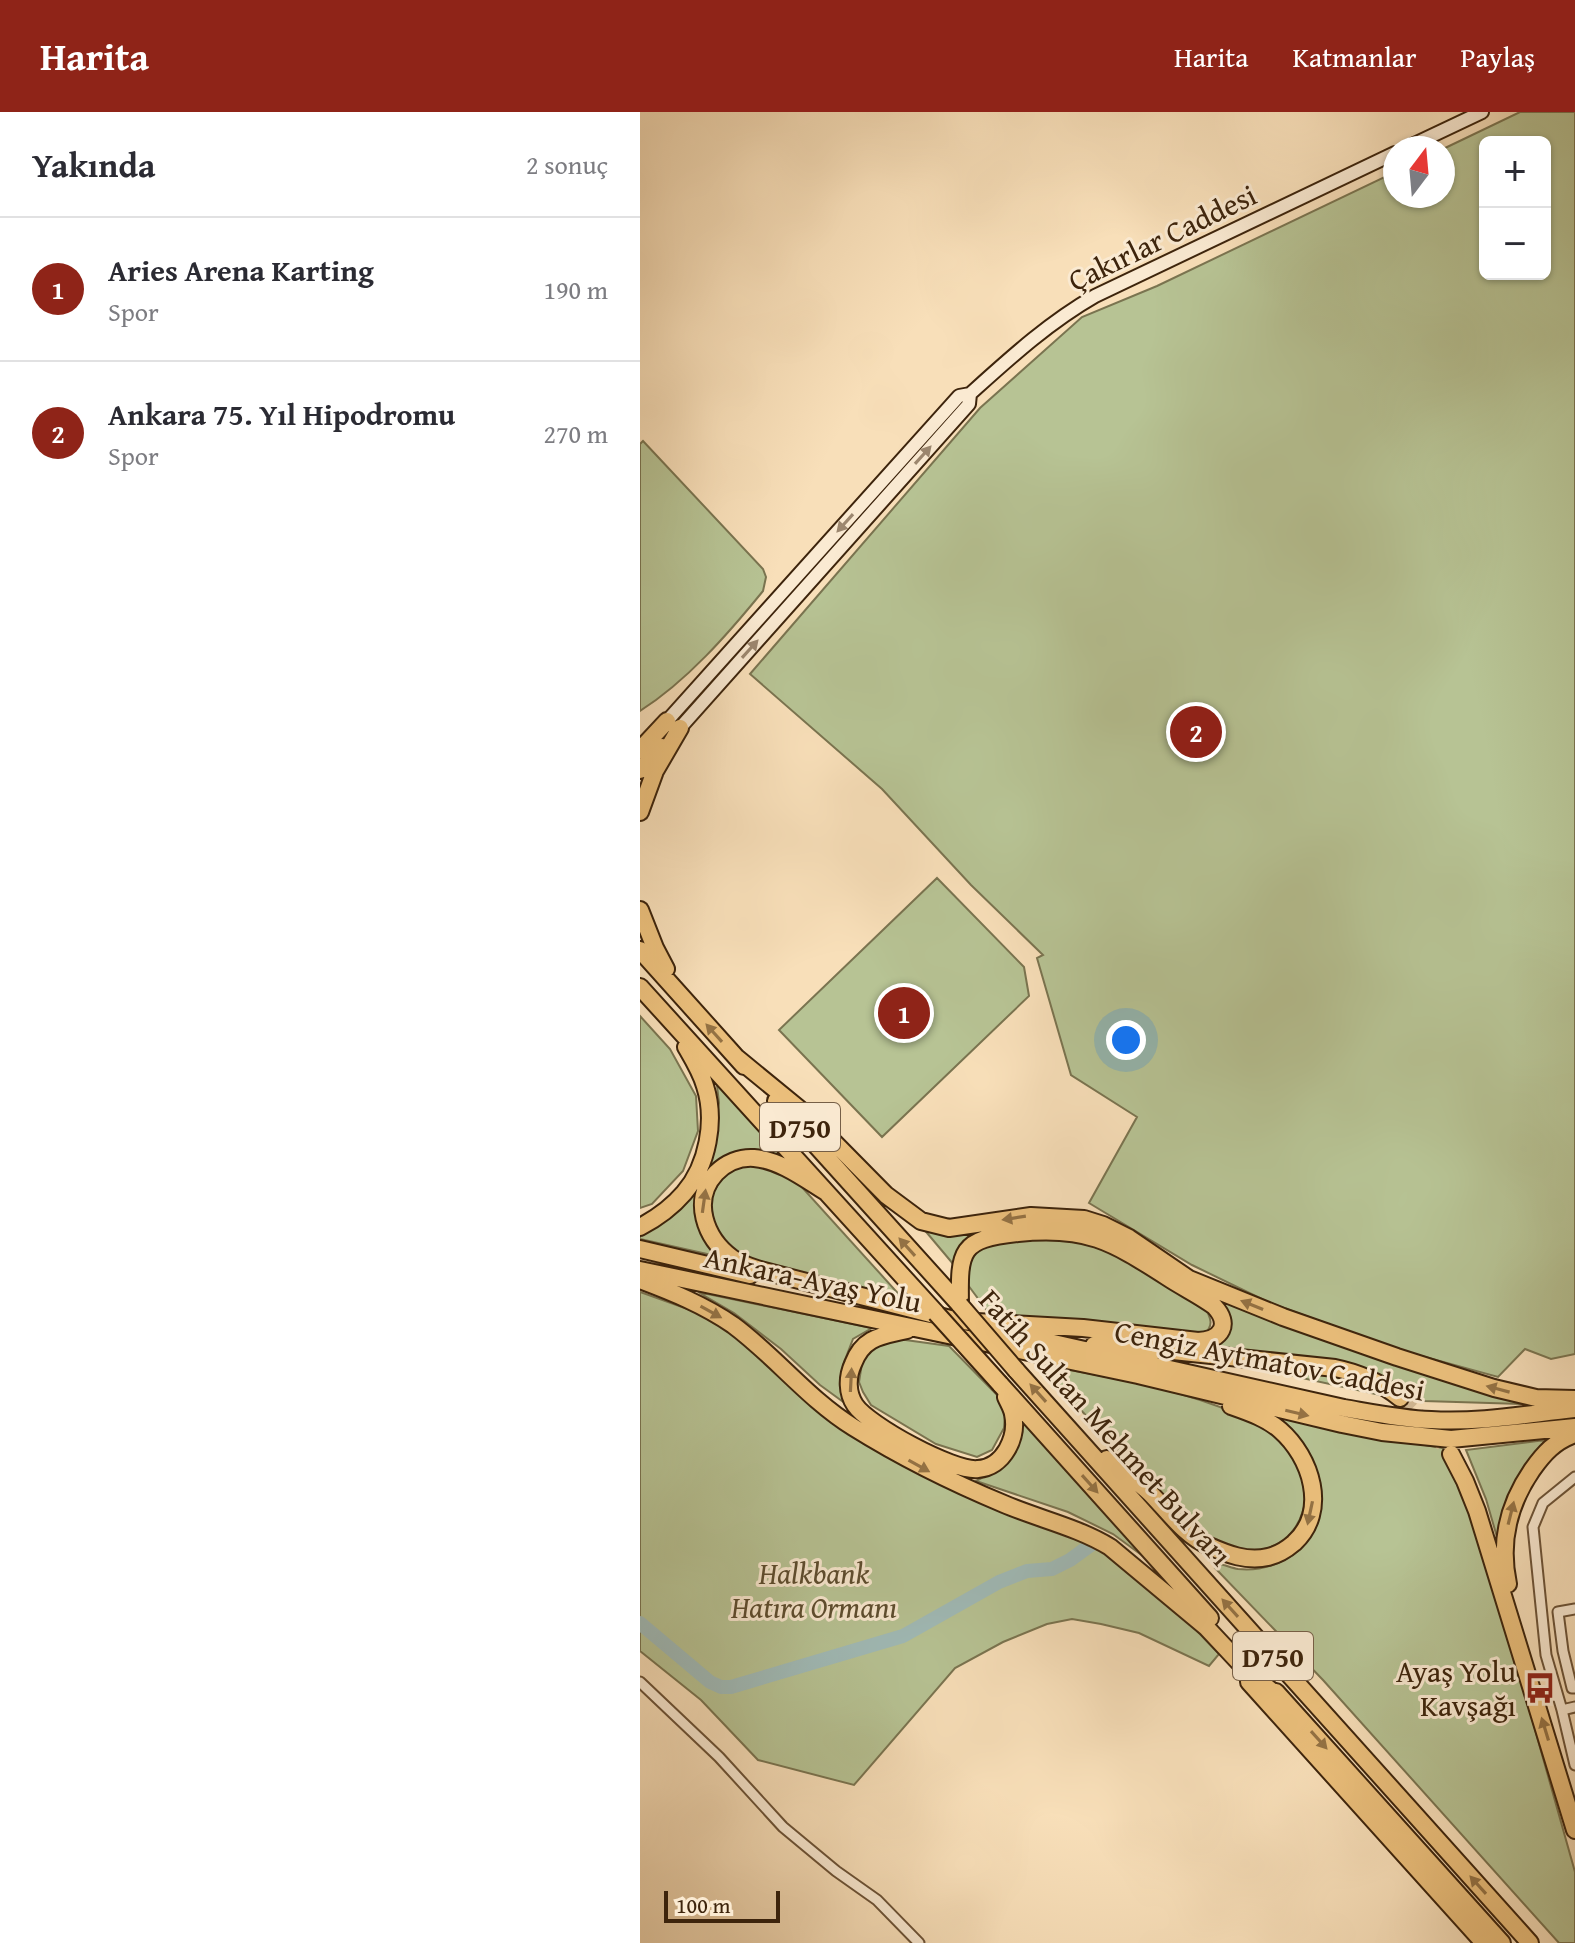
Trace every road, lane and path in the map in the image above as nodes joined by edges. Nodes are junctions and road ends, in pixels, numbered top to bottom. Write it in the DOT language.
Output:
graph roads {
  1 [pos="1482,112"];
  2 [pos="1431,136"];
  3 [pos="1383,159"];
  4 [pos="970,394"];
  5 [pos="715,667"];
  6 [pos="726,677"];
  7 [pos="673,724"];
  8 [pos="640,747"];
  9 [pos="640,770"];
  10 [pos="640,812"];
  11 [pos="640,910"];
  12 [pos="640,950"];
  13 [pos="640,987"];
  14 [pos="680,995"];
  15 [pos="668,1018"];
  16 [pos="737,1058"];
  17 [pos="826,1192"];
  18 [pos="640,1227"];
  19 [pos="640,1249"];
  20 [pos="640,1270"];
  21 [pos="640,1280"];
  22 [pos="959,1313"];
  23 [pos="912,1329"];
  24 [pos="1035,1341"];
  25 [pos="975,1342"];
  26 [pos="1138,1375"];
  27 [pos="1000,1384"];
  28 [pos="1400,1398"];
  29 [pos="1575,1399"];
  30 [pos="1575,1409"];
  31 [pos="1575,1427"];
  32 [pos="1575,1434"];
  33 [pos="1075,1435"];
  34 [pos="1451,1454"];
  35 [pos="1575,1477"];
  36 [pos="1182,1606"];
  37 [pos="1575,1609"];
  38 [pos="1519,1645"];
  39 [pos="1563,1651"];
  40 [pos="1546,1655"];
  41 [pos="640,1682"];
  42 [pos="1575,1688"];
  43 [pos="1283,1700"];
  44 [pos="1575,1707"];
  45 [pos="1562,1710"];
  46 [pos="1575,1765"];
  47 [pos="1575,1830"];
  48 [pos="919,1943"];
  49 [pos="1484,1943"];
  50 [pos="1502,1943"];
  51 [pos="1530,1943"];
  1 -- 2 [label="main road"];
  3 -- 4 [label="main road, Çakırlar Caddesi"];
  4 -- 5 [label="main road, Çakırlar Caddesi, one-way"];
  6 -- 4 [label="main road, Çakırlar Caddesi, one-way"];
  5 -- 6 [label="main road"];
  5 -- 7 [label="main road, Çakırlar Caddesi"];
  6 -- 7 [label="main road, Çakırlar Caddesi"];
  7 -- 8 [label="highway"];
  7 -- 9 [label="highway"];
  7 -- 10 [label="highway"];
  11 -- 14 [label="highway"];
  12 -- 14 [label="highway, Fatih Sultan Mehmet Bulvarı / D750"];
  13 -- 15 [label="highway, Fatih Sultan Mehmet Bulvarı / D750"];
  16 -- 14 [label="highway, Fatih Sultan Mehmet Bulvarı / D750, one-way"];
  15 -- 17 [label="highway, Fatih Sultan Mehmet Bulvarı / D750"];
  15 -- 18 [label="highway"];
  22 -- 16 [label="highway, Fatih Sultan Mehmet Bulvarı / D750, one-way"];
  29 -- 16 [label="highway, one-way"];
  22 -- 17 [label="highway, one-way"];
  17 -- 27 [label="highway, Fatih Sultan Mehmet Bulvarı / D750, bridge"];
  19 -- 22 [label="highway, Ankara-Ayaş Yolu"];
  20 -- 23 [label="highway, Ankara-Ayaş Yolu"];
  21 -- 36 [label="highway, one-way"];
  22 -- 22 [label="highway"];
  22 -- 24 [label="highway, Cengiz Aytmatov Caddesi"];
  33 -- 22 [label="highway, Fatih Sultan Mehmet Bulvarı / D750, one-way, bridge"];
  23 -- 25 [label="highway, Ankara-Ayaş Yolu"];
  27 -- 23 [label="highway, one-way"];
  24 -- 28 [label="highway"];
  24 -- 30 [label="highway, Cengiz Aytmatov Caddesi"];
  25 -- 26 [label="highway, Cengiz Aytmatov Caddesi"];
  26 -- 31 [label="highway, Cengiz Aytmatov Caddesi, one-way"];
  26 -- 33 [label="highway, one-way"];
  27 -- 43 [label="highway, Fatih Sultan Mehmet Bulvarı / D750, one-way"];
  38 -- 32 [label="highway, one-way"];
  51 -- 33 [label="highway, Fatih Sultan Mehmet Bulvarı / D750, one-way"];
  34 -- 38 [label="highway"];
  35 -- 40 [label="street"];
  36 -- 43 [label="highway"];
  36 -- 49 [label="highway"];
  37 -- 39 [label="street"];
  47 -- 38 [label="highway, one-way"];
  39 -- 40 [label="street"];
  39 -- 42 [label="street"];
  40 -- 45 [label="street"];
  41 -- 48 [label="street"];
  43 -- 50 [label="highway, Fatih Sultan Mehmet Bulvarı / D750, one-way"];
  44 -- 45 [label="street"];
  45 -- 46 [label="street"];
}
